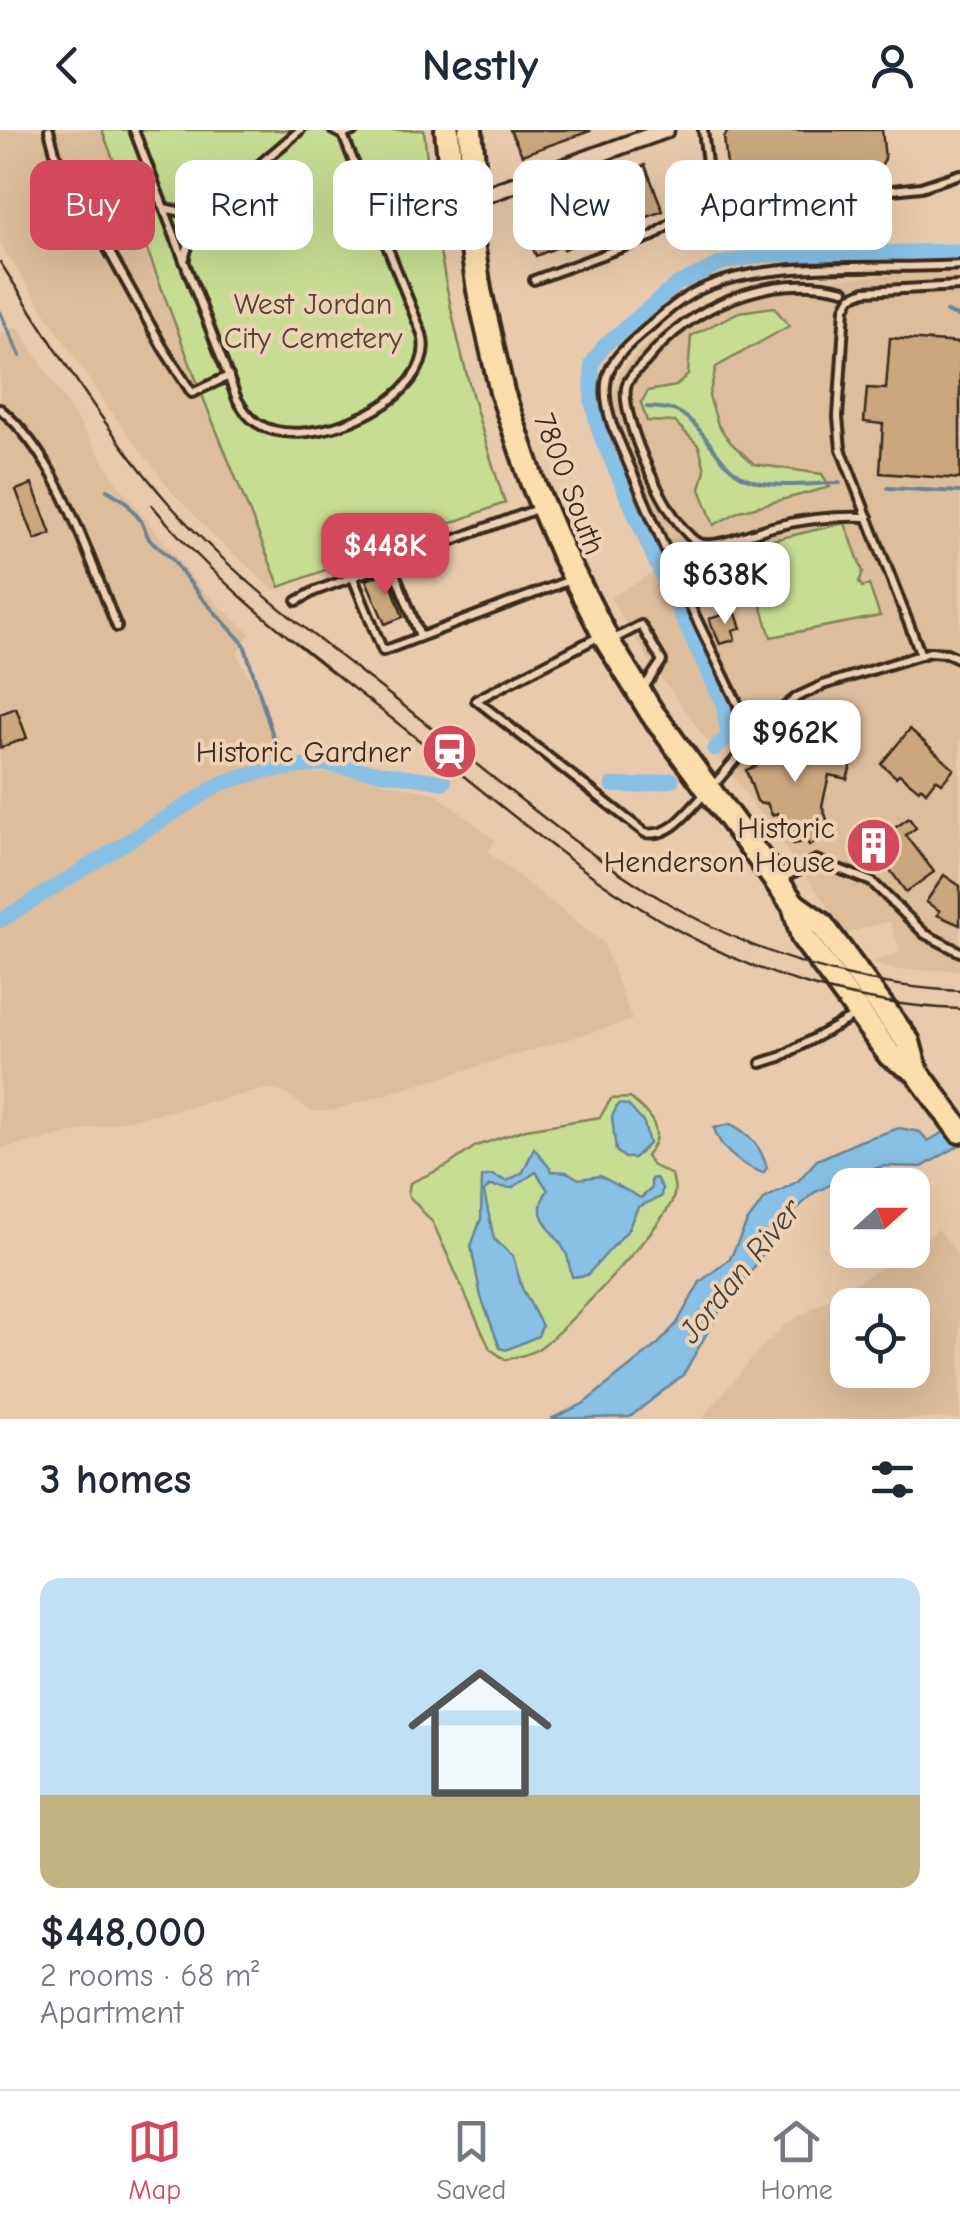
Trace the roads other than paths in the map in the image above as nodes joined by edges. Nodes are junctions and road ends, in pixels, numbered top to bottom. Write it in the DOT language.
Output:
graph roads {
  1 [pos="49,130"];
  2 [pos="134,130"];
  3 [pos="300,130"];
  4 [pos="333,130"];
  5 [pos="354,130"];
  6 [pos="447,130"];
  7 [pos="470,130"];
  8 [pos="666,130"];
  9 [pos="703,130"];
  10 [pos="342,135"];
  11 [pos="267,160"];
  12 [pos="450,160"];
  13 [pos="473,160"];
  14 [pos="707,160"];
  15 [pos="960,174"];
  16 [pos="892,190"];
  17 [pos="493,192"];
  18 [pos="164,208"];
  19 [pos="175,210"];
  20 [pos="665,228"];
  21 [pos="188,250"];
  22 [pos="473,250"];
  23 [pos="185,264"];
  24 [pos="960,265"];
  25 [pos="534,280"];
  26 [pos="960,286"];
  27 [pos="844,290"];
  28 [pos="228,376"];
  29 [pos="0,409"];
  30 [pos="542,507"];
  31 [pos="868,518"];
  32 [pos="703,544"];
  33 [pos="391,562"];
  34 [pos="353,578"];
  35 [pos="574,579"];
  36 [pos="707,590"];
  37 [pos="297,601"];
  38 [pos="117,627"];
  39 [pos="420,636"];
  40 [pos="606,638"];
  41 [pos="921,655"];
  42 [pos="960,659"];
  43 [pos="639,694"];
  44 [pos="750,742"];
  45 [pos="708,790"];
  46 [pos="777,882"];
  47 [pos="794,906"];
  48 [pos="960,952"];
  49 [pos="859,1013"];
  50 [pos="762,1063"];
  51 [pos="916,1071"];
  52 [pos="960,1131"];
  1 -- 28 [label="lane"];
  2 -- 18 [label="lane"];
  3 -- 11 [label="lane"];
  4 -- 10 [label="lane"];
  5 -- 10 [label="lane"];
  6 -- 12 [label="main road, 7800 South"];
  7 -- 13 [label="main road, 7800 South"];
  8 -- 17 [label="street"];
  9 -- 14 [label="lane"];
  10 -- 28 [label="lane"];
  15 -- 16 [label="lane"];
  18 -- 19 [label="lane"];
  18 -- 23 [label="lane"];
  20 -- 25 [label="lane"];
  21 -- 23 [label="lane"];
  22 -- 30 [label="main road, 7800 South"];
  23 -- 28 [label="lane"];
  24 -- 44 [label="lane"];
  26 -- 31 [label="lane"];
  27 -- 32 [label="lane"];
  29 -- 38 [label="lane"];
  30 -- 33 [label="lane"];
  30 -- 35 [label="main road, 7800 South"];
  31 -- 32 [label="lane"];
  31 -- 41 [label="lane"];
  32 -- 36 [label="lane"];
  33 -- 34 [label="lane"];
  33 -- 39 [label="lane"];
  34 -- 37 [label="lane"];
  34 -- 39 [label="lane"];
  35 -- 39 [label="lane"];
  35 -- 40 [label="main road, 7800 South"];
  40 -- 43 [label="main road, 7800 South"];
  40 -- 43 [label="lane"];
  40 -- 45 [label="lane"];
  41 -- 42 [label="lane"];
  41 -- 44 [label="lane"];
  43 -- 45 [label="main road, 7800 South"];
  44 -- 45 [label="lane"];
  45 -- 46 [label="main road, 7800 South"];
  46 -- 47 [label="main road, 7800 South"];
  46 -- 48 [label="lane"];
  47 -- 49 [label="main road, 7800 South"];
  47 -- 51 [label="main road, 7800 South"];
  49 -- 50 [label="lane"];
  49 -- 51 [label="main road, 7800 South"];
  51 -- 52 [label="main road, 7800 South"];
}
